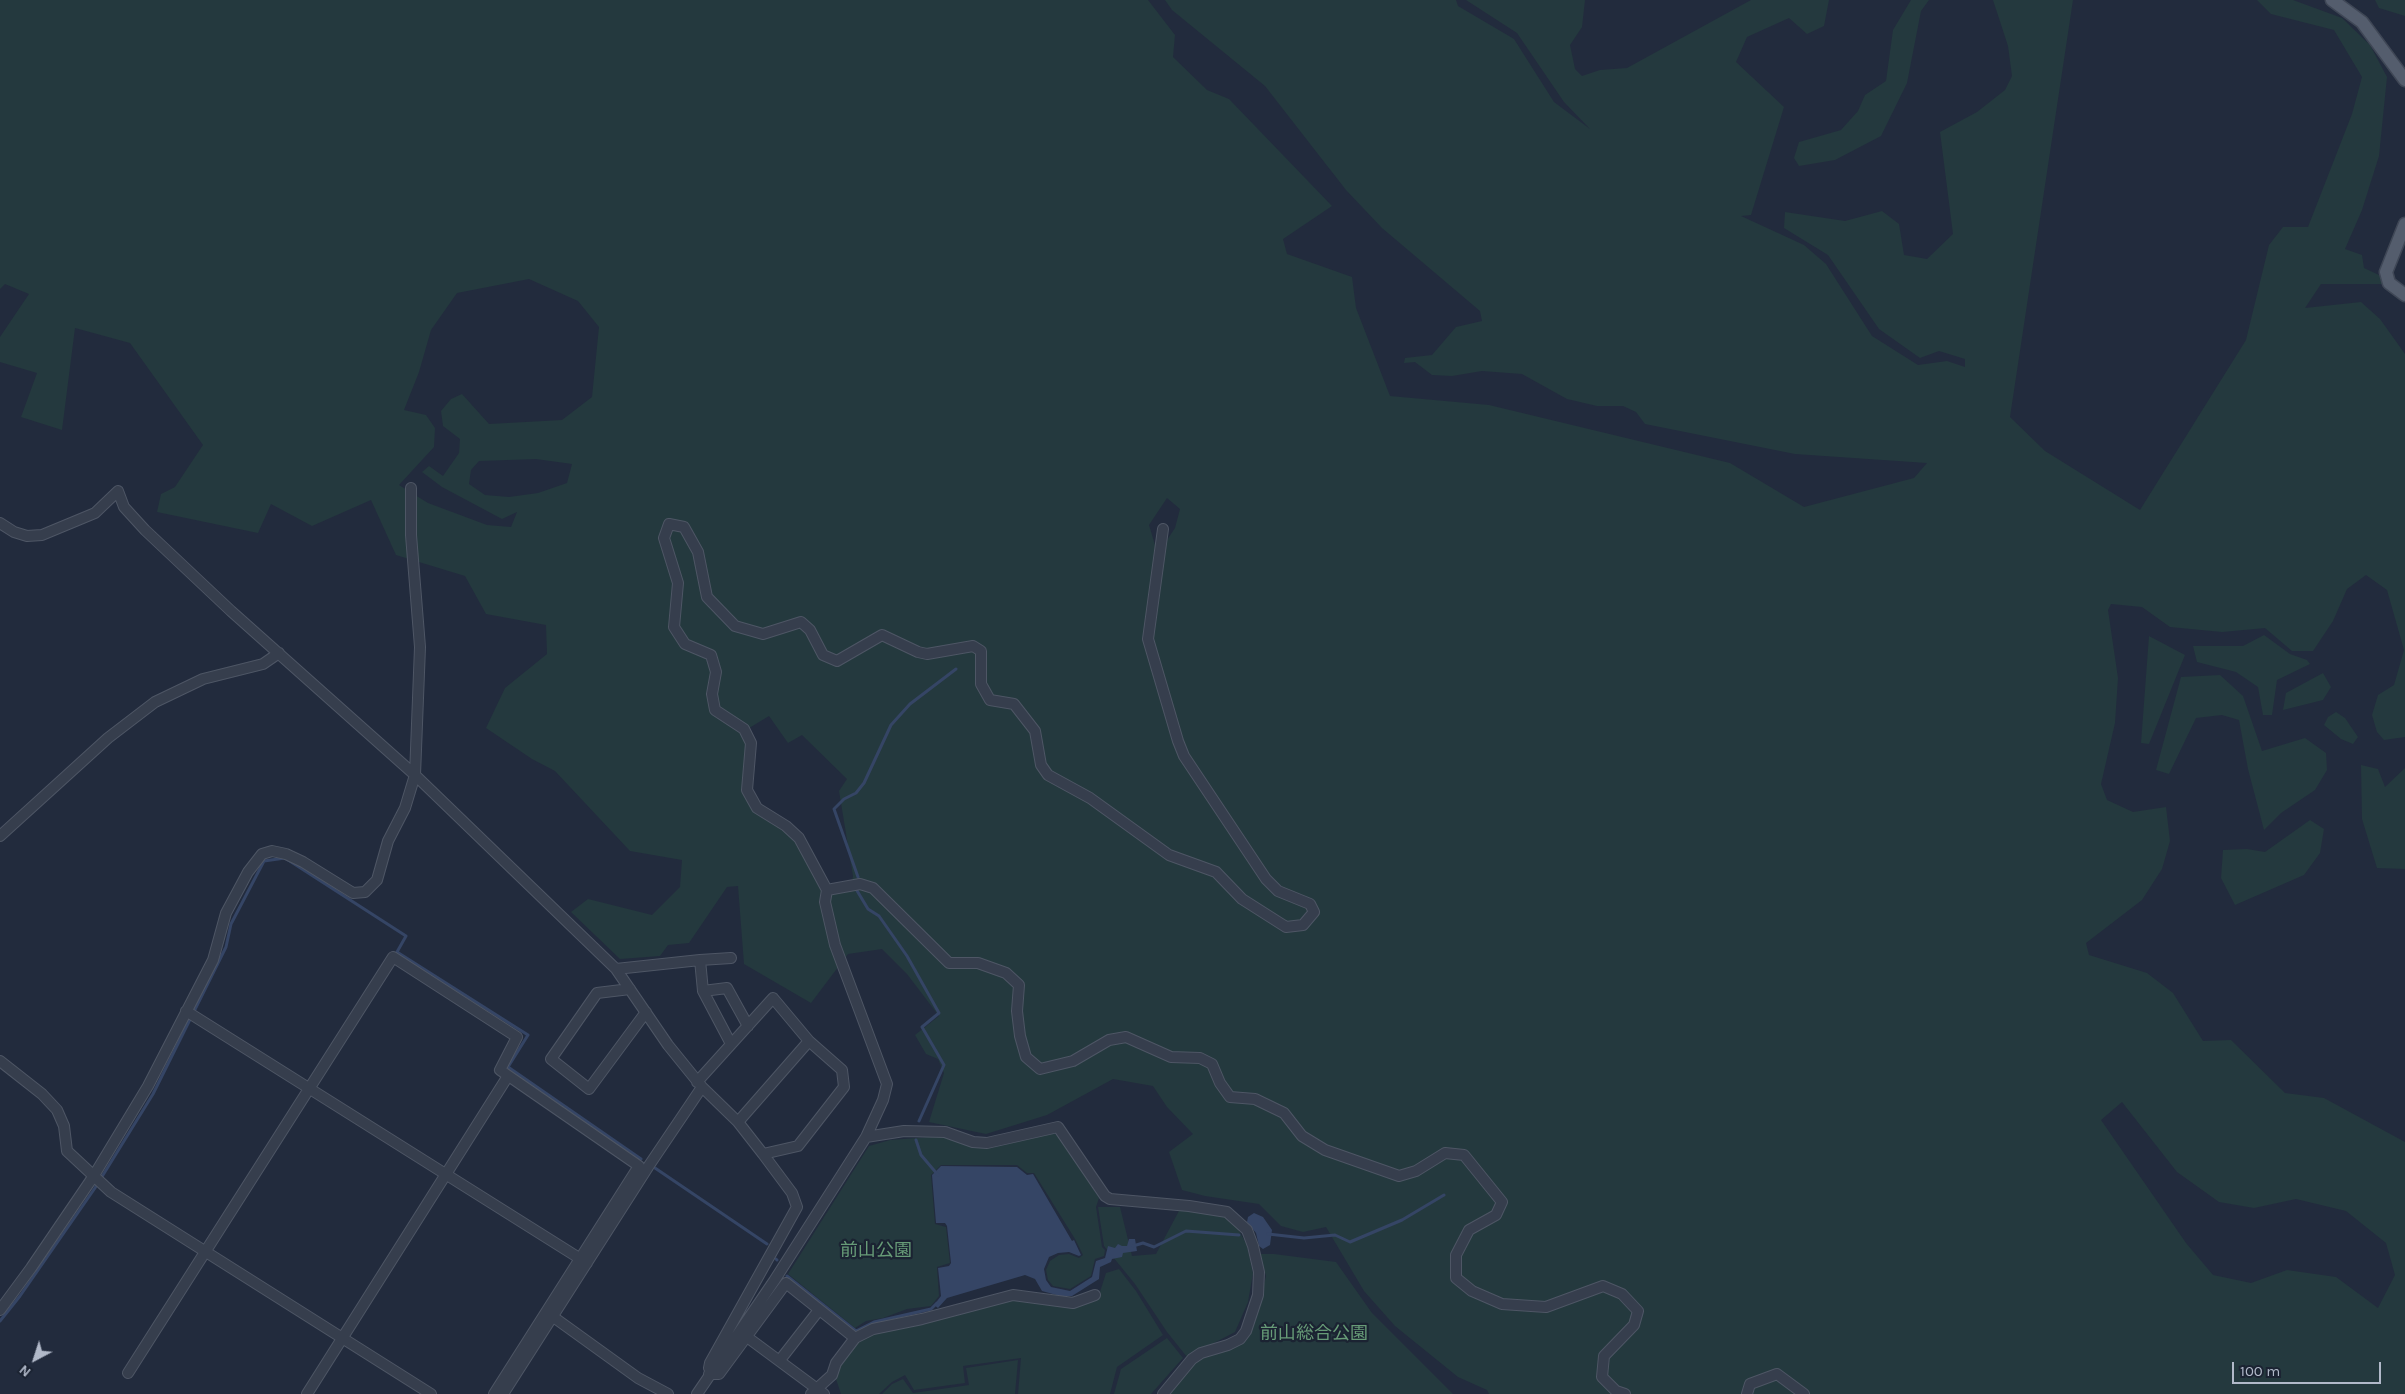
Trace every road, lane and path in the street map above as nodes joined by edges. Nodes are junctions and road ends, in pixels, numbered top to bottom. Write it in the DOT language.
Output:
graph roads {
  1 [pos="2332,0"];
  2 [pos="2405,80"];
  3 [pos="2405,224"];
  4 [pos="2405,295"];
  5 [pos="410,488"];
  6 [pos="0,523"];
  7 [pos="1163,529"];
  8 [pos="279,653"];
  9 [pos="415,775"];
  10 [pos="0,836"];
  11 [pos="827,890"];
  12 [pos="731,958"];
  13 [pos="700,960"];
  14 [pos="616,969"];
  15 [pos="630,989"];
  16 [pos="703,992"];
  17 [pos="186,1011"];
  18 [pos="646,1012"];
  19 [pos="748,1026"];
  20 [pos="809,1041"];
  21 [pos="731,1044"];
  22 [pos="0,1061"];
  23 [pos="508,1076"];
  24 [pos="700,1085"];
  25 [pos="309,1089"];
  26 [pos="738,1122"];
  27 [pos="866,1138"];
  28 [pos="763,1154"];
  29 [pos="446,1175"];
  30 [pos="93,1177"];
  31 [pos="206,1251"];
  32 [pos="583,1260"];
  33 [pos="1095,1294"];
  34 [pos="0,1310"];
  35 [pos="819,1310"];
  36 [pos="552,1316"];
  37 [pos="747,1337"];
  38 [pos="342,1338"];
  39 [pos="855,1338"];
  40 [pos="780,1360"];
  41 [pos="128,1373"];
  42 [pos="709,1374"];
  43 [pos="817,1392"];
  44 [pos="307,1394"];
  45 [pos="431,1394"];
  46 [pos="494,1394"];
  47 [pos="503,1394"];
  48 [pos="668,1394"];
  49 [pos="697,1394"];
  50 [pos="1163,1394"];
  51 [pos="1625,1394"];
  52 [pos="1747,1394"];
  53 [pos="1804,1394"];
  1 -- 2 [label="main road"];
  3 -- 4 [label="main road"];
  5 -- 9 [label="street"];
  6 -- 8 [label="street"];
  7 -- 11 [label="street"];
  8 -- 9 [label="street"];
  8 -- 10 [label="street"];
  9 -- 14 [label="street"];
  9 -- 17 [label="street"];
  11 -- 27 [label="street"];
  11 -- 51 [label="street"];
  12 -- 13 [label="street"];
  13 -- 14 [label="street"];
  13 -- 16 [label="street"];
  14 -- 15 [label="street"];
  15 -- 18 [label="street"];
  15 -- 18 [label="street"];
  16 -- 19 [label="street"];
  16 -- 21 [label="street"];
  17 -- 25 [label="street"];
  17 -- 30 [label="street"];
  18 -- 24 [label="street"];
  19 -- 20 [label="street"];
  19 -- 21 [label="street"];
  20 -- 26 [label="street"];
  20 -- 28 [label="street"];
  21 -- 24 [label="street"];
  22 -- 30 [label="street"];
  23 -- 25 [label="street"];
  23 -- 29 [label="street"];
  23 -- 32 [label="street"];
  24 -- 26 [label="street"];
  24 -- 32 [label="street"];
  25 -- 29 [label="street"];
  25 -- 31 [label="street"];
  26 -- 28 [label="street"];
  27 -- 42 [label="street"];
  27 -- 50 [label="street"];
  28 -- 42 [label="street"];
  29 -- 32 [label="street"];
  29 -- 38 [label="street"];
  30 -- 31 [label="street"];
  30 -- 34 [label="street"];
  31 -- 38 [label="street"];
  31 -- 41 [label="street"];
  32 -- 36 [label="street"];
  32 -- 46 [label="street"];
  33 -- 39 [label="street"];
  35 -- 37 [label="street"];
  35 -- 39 [label="street"];
  35 -- 40 [label="street"];
  36 -- 47 [label="street"];
  36 -- 48 [label="street"];
  37 -- 40 [label="street"];
  37 -- 42 [label="street"];
  38 -- 44 [label="street"];
  38 -- 45 [label="street"];
  39 -- 43 [label="street"];
  40 -- 43 [label="street"];
  42 -- 49 [label="street"];
  52 -- 53 [label="street"];
}
